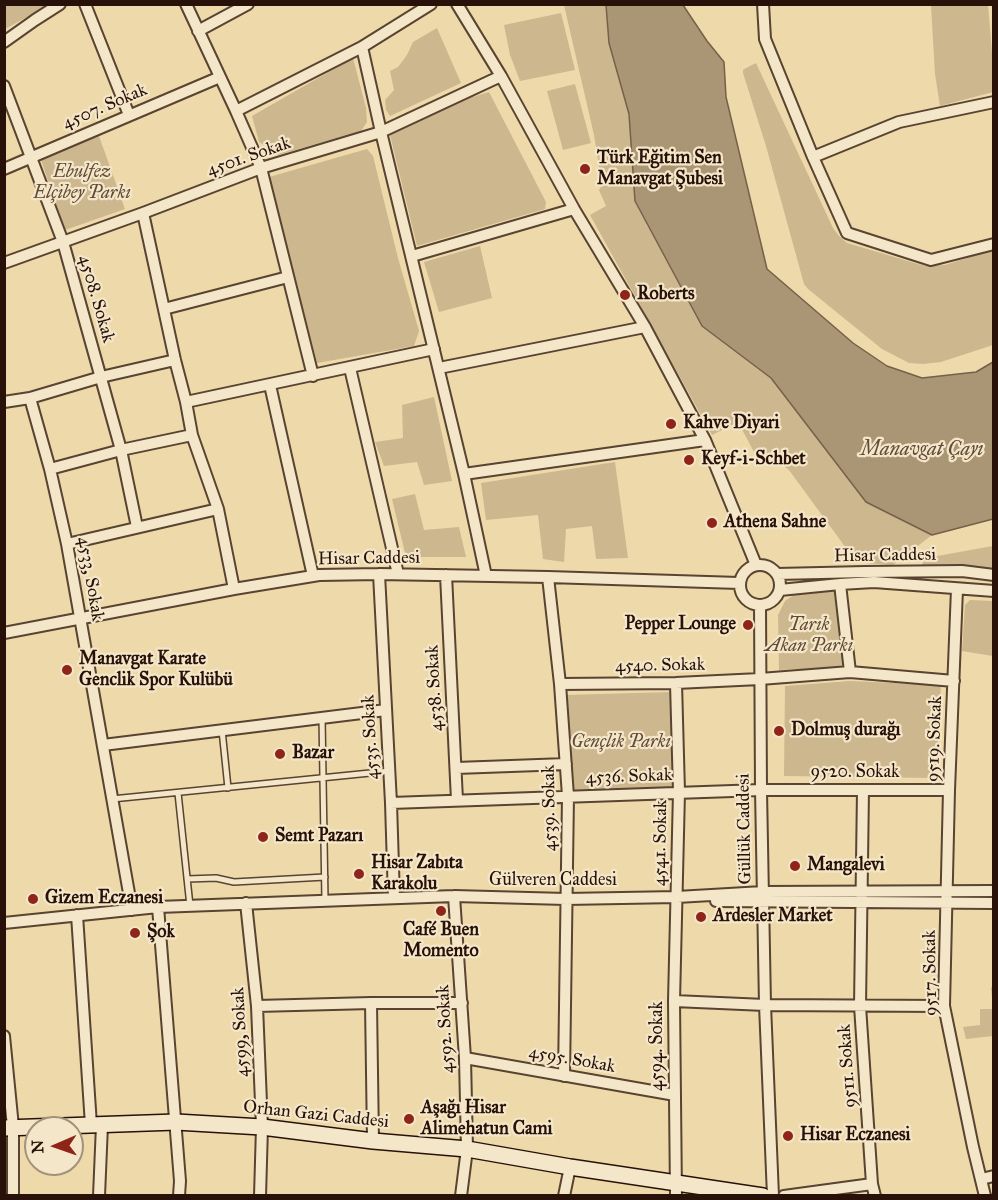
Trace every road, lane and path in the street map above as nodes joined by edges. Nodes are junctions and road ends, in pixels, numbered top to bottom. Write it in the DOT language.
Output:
graph roads {
  1 [pos="60,4"];
  2 [pos="85,4"];
  3 [pos="186,4"];
  4 [pos="248,4"];
  5 [pos="431,4"];
  6 [pos="457,4"];
  7 [pos="763,4"];
  8 [pos="198,31"];
  9 [pos="4,42"];
  10 [pos="362,47"];
  11 [pos="501,76"];
  12 [pos="219,77"];
  13 [pos="4,86"];
  14 [pos="993,102"];
  15 [pos="236,111"];
  16 [pos="129,115"];
  17 [pos="381,132"];
  18 [pos="32,157"];
  19 [pos="813,157"];
  20 [pos="261,168"];
  21 [pos="4,169"];
  22 [pos="574,209"];
  23 [pos="143,213"];
  24 [pos="63,242"];
  25 [pos="993,244"];
  26 [pos="412,256"];
  27 [pos="4,263"];
  28 [pos="288,277"];
  29 [pos="164,309"];
  30 [pos="645,327"];
  31 [pos="434,349"];
  32 [pos="175,360"];
  33 [pos="350,368"];
  34 [pos="439,368"];
  35 [pos="101,376"];
  36 [pos="313,376"];
  37 [pos="270,385"];
  38 [pos="30,398"];
  39 [pos="4,402"];
  40 [pos="186,402"];
  41 [pos="192,435"];
  42 [pos="705,440"];
  43 [pos="121,450"];
  44 [pos="50,469"];
  45 [pos="464,474"];
  46 [pos="218,509"];
  47 [pos="137,527"];
  48 [pos="67,544"];
  49 [pos="756,564"];
  50 [pos="379,574"];
  51 [pos="398,574"];
  52 [pos="777,574"];
  53 [pos="446,575"];
  54 [pos="993,575"];
  55 [pos="313,576"];
  56 [pos="486,576"];
  57 [pos="548,577"];
  58 [pos="739,583"];
  59 [pos="840,584"];
  60 [pos="234,589"];
  61 [pos="957,589"];
  62 [pos="780,590"];
  63 [pos="993,591"];
  64 [pos="760,605"];
  65 [pos="80,618"];
  66 [pos="4,633"];
  67 [pos="849,672"];
  68 [pos="760,679"];
  69 [pos="954,681"];
  70 [pos="676,683"];
  71 [pos="560,684"];
  72 [pos="386,710"];
  73 [pos="322,717"];
  74 [pos="222,730"];
  75 [pos="103,745"];
  76 [pos="566,764"];
  77 [pos="456,768"];
  78 [pos="390,771"];
  79 [pos="323,778"];
  80 [pos="228,788"];
  81 [pos="761,790"];
  82 [pos="863,790"];
  83 [pos="949,790"];
  84 [pos="679,792"];
  85 [pos="178,793"];
  86 [pos="568,796"];
  87 [pos="112,799"];
  88 [pos="457,800"];
  89 [pos="391,803"];
  90 [pos="325,877"];
  91 [pos="187,879"];
  92 [pos="862,891"];
  93 [pos="947,891"];
  94 [pos="993,891"];
  95 [pos="454,896"];
  96 [pos="763,897"];
  97 [pos="394,898"];
  98 [pos="566,899"];
  99 [pos="677,899"];
  100 [pos="326,901"];
  101 [pos="246,903"];
  102 [pos="862,903"];
  103 [pos="947,903"];
  104 [pos="993,903"];
  105 [pos="190,906"];
  106 [pos="158,908"];
  107 [pos="132,910"];
  108 [pos="77,915"];
  109 [pos="4,922"];
  110 [pos="674,1001"];
  111 [pos="371,1003"];
  112 [pos="462,1003"];
  113 [pos="765,1005"];
  114 [pos="257,1006"];
  115 [pos="860,1006"];
  116 [pos="944,1006"];
  117 [pos="4,1036"];
  118 [pos="465,1058"];
  119 [pos="564,1076"];
  120 [pos="675,1095"];
  121 [pos="176,1122"];
  122 [pos="96,1125"];
  123 [pos="262,1126"];
  124 [pos="9,1128"];
  125 [pos="373,1142"];
  126 [pos="467,1149"];
  127 [pos="570,1167"];
  128 [pos="993,1176"];
  129 [pos="981,1179"];
  130 [pos="872,1184"];
  131 [pos="675,1189"];
  132 [pos="13,1196"];
  133 [pos="99,1196"];
  134 [pos="179,1196"];
  135 [pos="260,1196"];
  136 [pos="461,1196"];
  137 [pos="564,1196"];
  138 [pos="764,1196"];
  139 [pos="773,1196"];
  140 [pos="784,1196"];
  141 [pos="875,1196"];
  142 [pos="985,1196"];
  1 -- 9 [label="street"];
  2 -- 16 [label="street"];
  3 -- 8 [label="street"];
  4 -- 8 [label="street"];
  5 -- 10 [label="street"];
  6 -- 11 [label="street"];
  7 -- 19 [label="street"];
  8 -- 12 [label="street"];
  10 -- 15 [label="street"];
  10 -- 17 [label="street"];
  11 -- 17 [label="street, 4501. Sokak"];
  11 -- 22 [label="street"];
  12 -- 15 [label="street"];
  12 -- 16 [label="street, 4507. Sokak"];
  13 -- 18 [label="street, 4508. Sokak"];
  14 -- 19 [label="street"];
  15 -- 20 [label="street"];
  16 -- 18 [label="street, 4507. Sokak"];
  17 -- 20 [label="street, 4501. Sokak"];
  17 -- 26 [label="street"];
  18 -- 21 [label="street, 4507. Sokak"];
  18 -- 24 [label="street, 4508. Sokak"];
  19 -- 25 [label="street"];
  20 -- 23 [label="street, 4501. Sokak"];
  20 -- 28 [label="street"];
  22 -- 26 [label="street"];
  22 -- 30 [label="street"];
  23 -- 24 [label="street, 4501. Sokak"];
  23 -- 29 [label="street"];
  24 -- 27 [label="street, 4501. Sokak"];
  24 -- 35 [label="street, 4508. Sokak"];
  26 -- 31 [label="street"];
  28 -- 29 [label="street"];
  28 -- 36 [label="street"];
  29 -- 32 [label="street"];
  30 -- 34 [label="street"];
  30 -- 42 [label="street"];
  31 -- 33 [label="street"];
  31 -- 34 [label="street"];
  32 -- 35 [label="street"];
  32 -- 40 [label="street"];
  33 -- 36 [label="street"];
  33 -- 51 [label="street"];
  34 -- 45 [label="street"];
  35 -- 38 [label="street"];
  35 -- 43 [label="street, 4508. Sokak"];
  36 -- 37 [label="street"];
  37 -- 40 [label="street"];
  37 -- 55 [label="street"];
  38 -- 39 [label="street"];
  38 -- 44 [label="street, 4533, Sokak"];
  40 -- 41 [label="street"];
  41 -- 43 [label="street"];
  41 -- 46 [label="street"];
  42 -- 45 [label="street"];
  42 -- 49 [label="street"];
  43 -- 44 [label="street"];
  43 -- 47 [label="street, 4508. Sokak"];
  44 -- 48 [label="street, 4533, Sokak"];
  45 -- 56 [label="street"];
  46 -- 47 [label="street"];
  46 -- 60 [label="street"];
  47 -- 48 [label="street"];
  48 -- 65 [label="street, 4533, Sokak"];
  49 -- 52 [label="street"];
  49 -- 58 [label="street"];
  50 -- 51 [label="street, Hisar Caddesi"];
  50 -- 55 [label="street, Hisar Caddesi"];
  50 -- 72 [label="street, 4535. Sokak"];
  51 -- 53 [label="street, Hisar Caddesi"];
  52 -- 54 [label="street, Hisar Caddesi"];
  52 -- 62 [label="street"];
  53 -- 56 [label="street, Hisar Caddesi"];
  53 -- 77 [label="street, 4538. Sokak"];
  55 -- 60 [label="street, Hisar Caddesi"];
  56 -- 57 [label="street, Hisar Caddesi"];
  57 -- 58 [label="street, Hisar Caddesi"];
  57 -- 71 [label="street, 4539. Sokak"];
  58 -- 64 [label="street"];
  59 -- 61 [label="street"];
  59 -- 62 [label="street"];
  59 -- 67 [label="street"];
  60 -- 65 [label="street, Hisar Caddesi"];
  61 -- 63 [label="street"];
  61 -- 69 [label="street, 9519. Sokak"];
  62 -- 64 [label="street"];
  64 -- 68 [label="street, Güllük Caddesi"];
  65 -- 66 [label="street, Hisar Caddesi"];
  65 -- 75 [label="street, 4533, Sokak"];
  67 -- 68 [label="street, 4540. Sokak"];
  67 -- 69 [label="street, 4540. Sokak"];
  68 -- 70 [label="street, 4540. Sokak"];
  68 -- 81 [label="street, Güllük Caddesi"];
  69 -- 83 [label="street, 9519. Sokak"];
  70 -- 71 [label="street, 4540. Sokak"];
  70 -- 84 [label="street, 4541. Sokak"];
  71 -- 76 [label="street, 4539. Sokak"];
  72 -- 73 [label="street"];
  72 -- 78 [label="street, 4535. Sokak"];
  73 -- 74 [label="street"];
  73 -- 79 [label="lane"];
  74 -- 75 [label="street"];
  74 -- 80 [label="lane"];
  75 -- 87 [label="street, 4533, Sokak"];
  76 -- 77 [label="street"];
  76 -- 86 [label="street, 4539. Sokak"];
  77 -- 88 [label="street, 4538. Sokak"];
  78 -- 79 [label="lane"];
  78 -- 89 [label="street, 4535. Sokak"];
  79 -- 80 [label="lane"];
  79 -- 90 [label="lane"];
  80 -- 85 [label="lane"];
  81 -- 82 [label="street, 9520. Sokak"];
  81 -- 84 [label="street, 4536. Sokak"];
  81 -- 96 [label="street, Güllük Caddesi"];
  82 -- 83 [label="street, 9520. Sokak"];
  82 -- 92 [label="street, 9511. Sokak"];
  83 -- 93 [label="street, 9519. Sokak"];
  84 -- 86 [label="street, 4536. Sokak"];
  84 -- 99 [label="street, 4541. Sokak"];
  85 -- 87 [label="lane"];
  85 -- 91 [label="lane"];
  86 -- 88 [label="street, 4536. Sokak"];
  86 -- 98 [label="street, 4539. Sokak"];
  87 -- 107 [label="street, 4533, Sokak"];
  88 -- 89 [label="street, 4536. Sokak"];
  89 -- 97 [label="street, 4535. Sokak"];
  90 -- 91 [label="lane"];
  90 -- 100 [label="lane"];
  91 -- 105 [label="lane"];
  92 -- 93 [label="street, Gülveren Caddesi"];
  92 -- 96 [label="street, Gülveren Caddesi"];
  92 -- 102 [label="street, 9511. Sokak"];
  93 -- 94 [label="street, Gülveren Caddesi"];
  93 -- 103 [label="street, 9517. Sokak"];
  95 -- 97 [label="street, Gülveren Caddesi"];
  95 -- 98 [label="street, Gülveren Caddesi"];
  95 -- 112 [label="street, 4592. Sokak"];
  96 -- 99 [label="street, Gülveren Caddesi"];
  96 -- 102 [label="street, Gülveren Caddesi"];
  96 -- 113 [label="street, Güllük Caddesi"];
  97 -- 100 [label="street, Gülveren Caddesi"];
  98 -- 99 [label="street, Gülveren Caddesi"];
  98 -- 119 [label="street, 4539. Sokak"];
  99 -- 110 [label="street, 4594. Sokak"];
  100 -- 101 [label="street, Gülveren Caddesi"];
  101 -- 105 [label="street, Gülveren Caddesi"];
  101 -- 114 [label="street, 4599, Sokak"];
  102 -- 103 [label="street, Gülveren Caddesi"];
  102 -- 115 [label="street, 9511. Sokak"];
  103 -- 104 [label="street, Gülveren Caddesi"];
  103 -- 116 [label="street, 9517. Sokak"];
  105 -- 106 [label="street, Gülveren Caddesi"];
  106 -- 107 [label="street, Gülveren Caddesi"];
  106 -- 121 [label="street"];
  107 -- 108 [label="street, Gülveren Caddesi"];
  108 -- 109 [label="street, Gülveren Caddesi"];
  108 -- 122 [label="street"];
  110 -- 113 [label="street"];
  110 -- 120 [label="street, 4594. Sokak"];
  111 -- 112 [label="street"];
  111 -- 114 [label="street"];
  111 -- 125 [label="street"];
  112 -- 118 [label="street, 4592. Sokak"];
  113 -- 115 [label="street"];
  113 -- 139 [label="street, Güllük Caddesi"];
  114 -- 123 [label="street, 4599, Sokak"];
  115 -- 116 [label="street"];
  115 -- 130 [label="street, 9511. Sokak"];
  116 -- 129 [label="street, 9517. Sokak"];
  117 -- 124 [label="street"];
  118 -- 119 [label="street, 4595. Sokak"];
  118 -- 126 [label="street, 4592. Sokak"];
  119 -- 120 [label="street, 4595. Sokak"];
  120 -- 131 [label="street, 4594. Sokak"];
  121 -- 122 [label="street, Orhan Gazi Caddesi"];
  121 -- 123 [label="street, Orhan Gazi Caddesi"];
  121 -- 134 [label="street"];
  122 -- 124 [label="street, Orhan Gazi Caddesi"];
  122 -- 133 [label="street"];
  123 -- 125 [label="street, Orhan Gazi Caddesi"];
  123 -- 135 [label="street, 4599, Sokak"];
  124 -- 132 [label="street"];
  125 -- 126 [label="street, Orhan Gazi Caddesi"];
  126 -- 127 [label="street, Orhan Gazi Caddesi"];
  126 -- 136 [label="street, 4592. Sokak"];
  127 -- 131 [label="street, Orhan Gazi Caddesi"];
  127 -- 137 [label="street"];
  128 -- 129 [label="street"];
  129 -- 142 [label="street, 9517. Sokak"];
  130 -- 140 [label="street"];
  130 -- 141 [label="street, 9511. Sokak"];
  131 -- 138 [label="street, Orhan Gazi Caddesi"];
}
